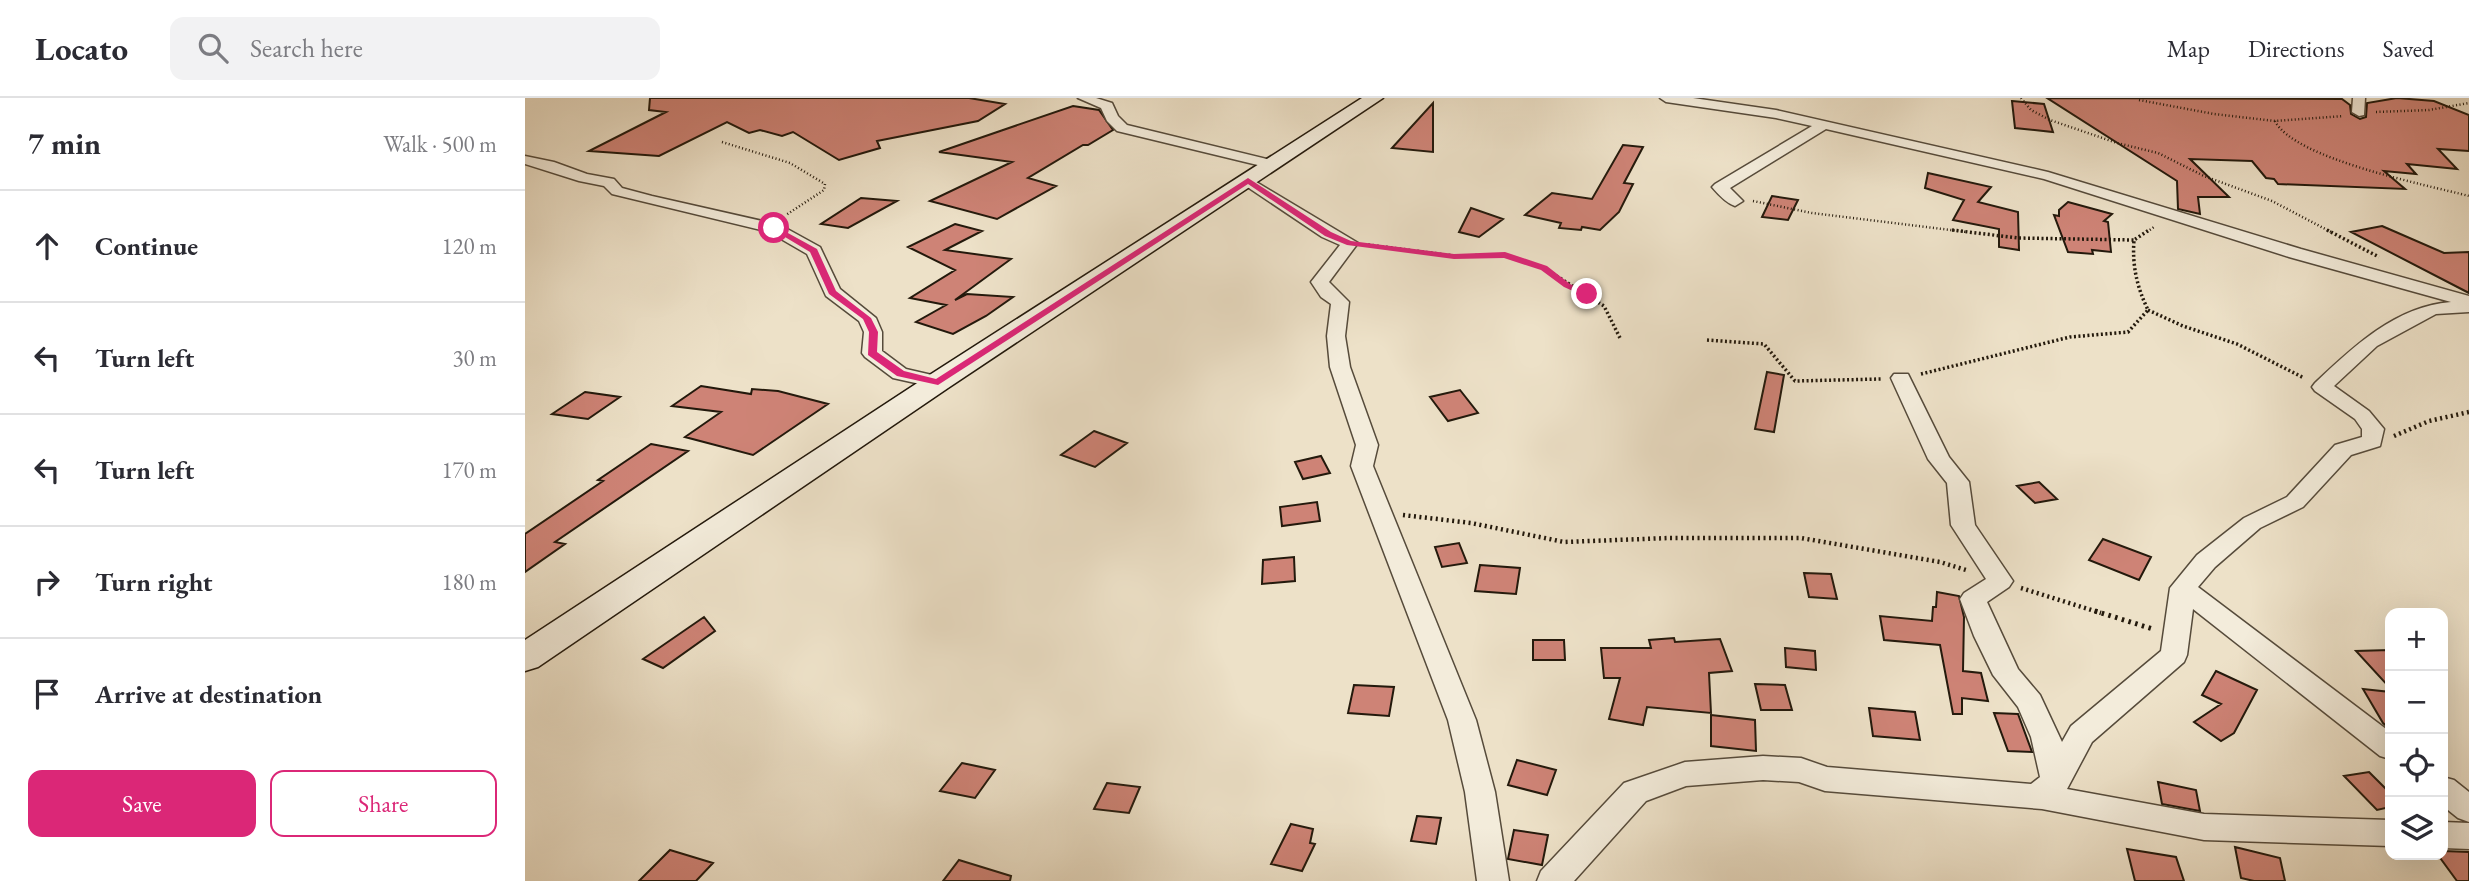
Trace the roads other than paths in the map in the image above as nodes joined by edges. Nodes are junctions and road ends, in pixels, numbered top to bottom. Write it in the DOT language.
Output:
graph roads {
  1 [pos="1084,98"];
  2 [pos="1374,98"];
  3 [pos="1666,98"];
  4 [pos="1788,98"];
  5 [pos="1776,114"];
  6 [pos="1824,125"];
  7 [pos="525,160"];
  8 [pos="1270,164"];
  9 [pos="1248,181"];
  10 [pos="1735,201"];
  11 [pos="2469,302"];
  12 [pos="2469,307"];
  13 [pos="1901,378"];
  14 [pos="938,382"];
  15 [pos="2183,588"];
  16 [pos="525,658"];
  17 [pos="2385,744"];
  18 [pos="2047,789"];
  19 [pos="2448,793"];
  20 [pos="2469,809"];
  21 [pos="2385,833"];
  22 [pos="2448,835"];
  23 [pos="2469,836"];
  24 [pos="1493,881"];
  25 [pos="1553,881"];
  1 -- 8 [label="street"];
  2 -- 8 [label="street"];
  3 -- 5 [label="street"];
  4 -- 5 [label="street"];
  5 -- 6 [label="street"];
  6 -- 10 [label="street"];
  6 -- 11 [label="street"];
  7 -- 14 [label="street"];
  8 -- 9 [label="street"];
  9 -- 14 [label="street"];
  9 -- 24 [label="street"];
  12 -- 15 [label="street"];
  13 -- 18 [label="street"];
  14 -- 16 [label="street"];
  15 -- 17 [label="street"];
  15 -- 18 [label="street"];
  18 -- 21 [label="street"];
  18 -- 25 [label="street"];
  19 -- 20 [label="street"];
  22 -- 23 [label="street"];
}
